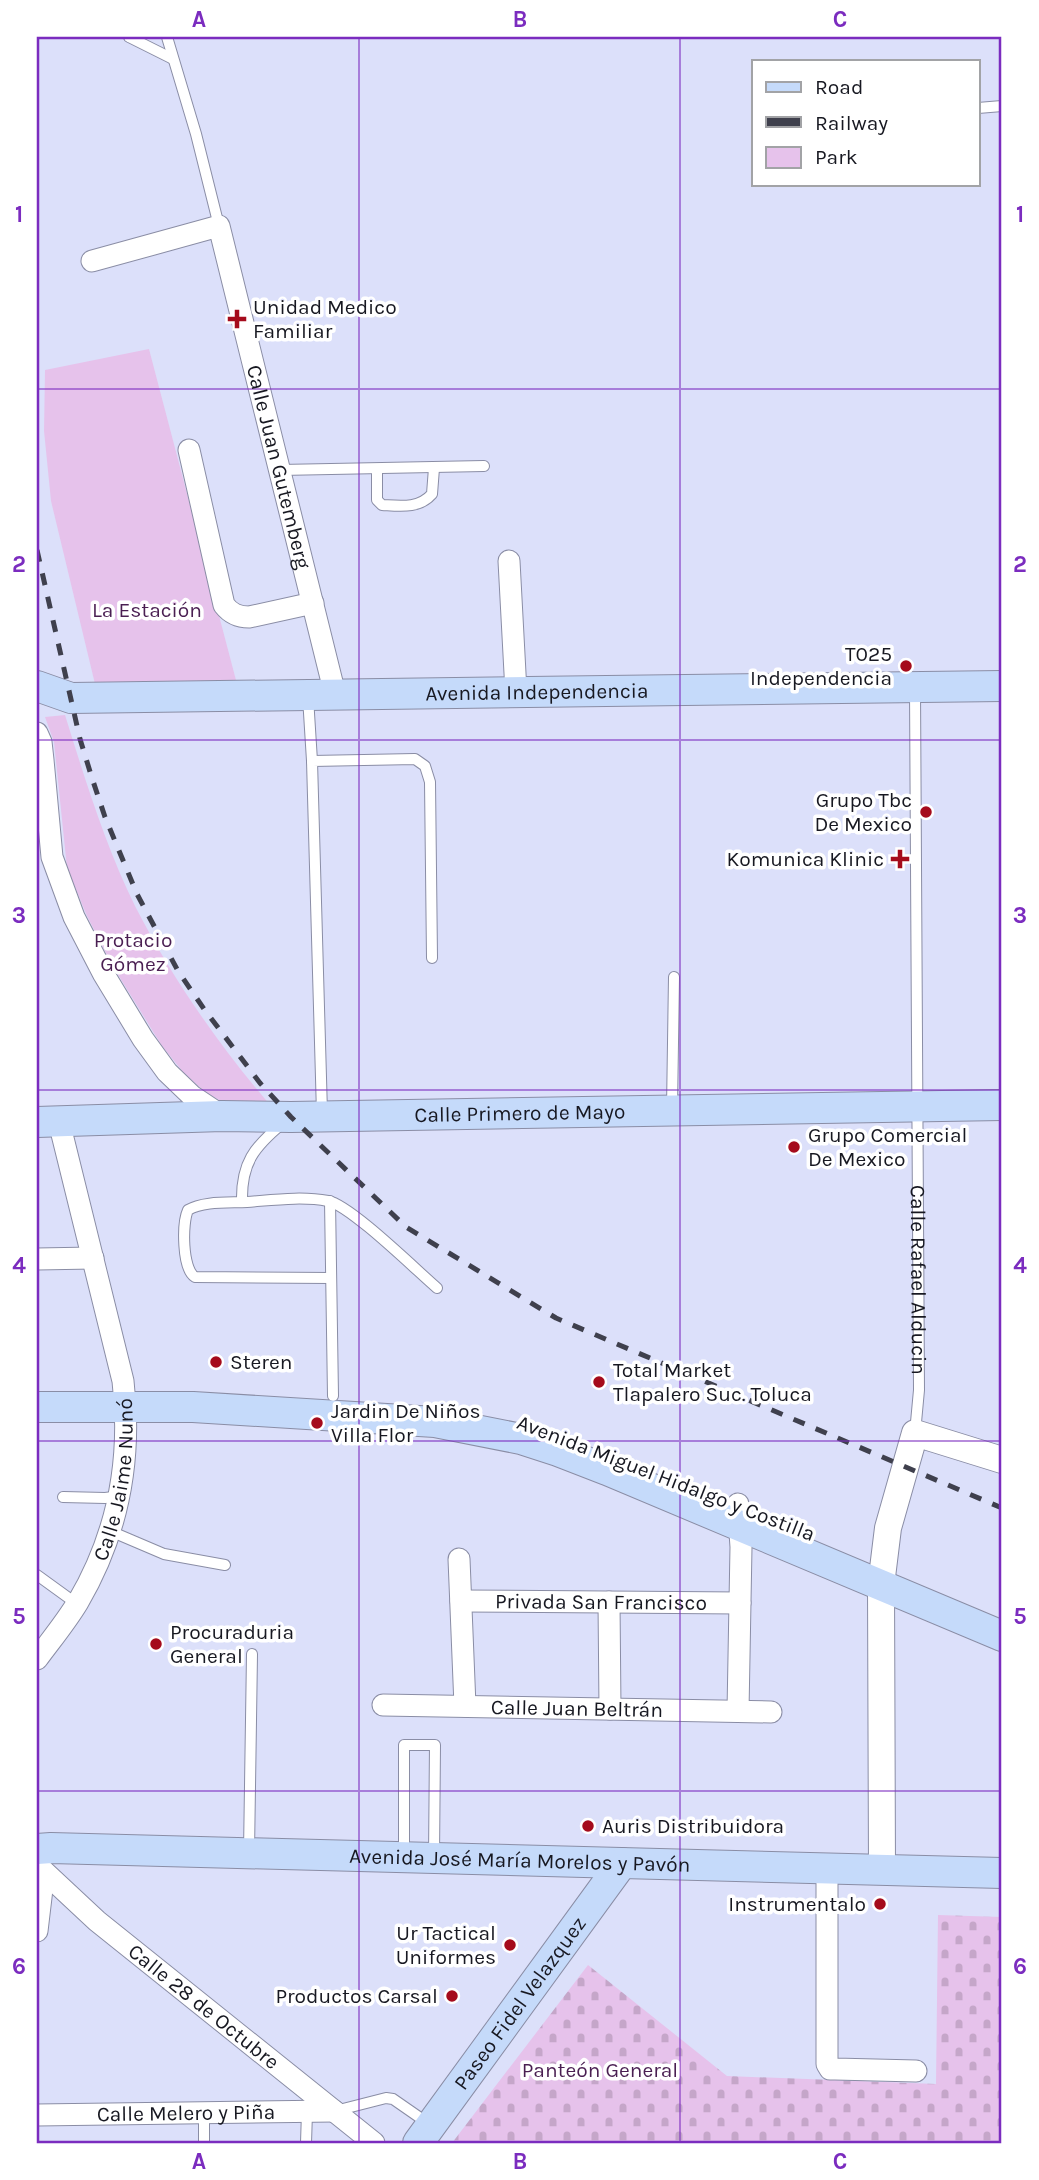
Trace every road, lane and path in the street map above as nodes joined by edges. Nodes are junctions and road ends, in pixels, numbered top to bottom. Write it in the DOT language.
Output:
graph roads {
  1 [pos="129,37"];
  2 [pos="167,37"];
  3 [pos="173,59"];
  4 [pos="1002,106"];
  5 [pos="979,107"];
  6 [pos="219,226"];
  7 [pos="92,261"];
  8 [pos="189,450"];
  9 [pos="484,466"];
  10 [pos="434,468"];
  11 [pos="377,469"];
  12 [pos="280,470"];
  13 [pos="509,561"];
  14 [pos="313,603"];
  15 [pos="37,686"];
  16 [pos="1002,686"];
  17 [pos="915,687"];
  18 [pos="516,692"];
  19 [pos="321,694"];
  20 [pos="37,733"];
  21 [pos="312,761"];
  22 [pos="432,958"];
  23 [pos="674,976"];
  24 [pos="1002,1105"];
  25 [pos="917,1107"];
  26 [pos="671,1110"];
  27 [pos="222,1116"];
  28 [pos="322,1116"];
  29 [pos="291,1117"];
  30 [pos="48,1122"];
  31 [pos="330,1201"];
  32 [pos="242,1202"];
  33 [pos="93,1258"];
  34 [pos="37,1259"];
  35 [pos="331,1278"];
  36 [pos="437,1288"];
  37 [pos="332,1396"];
  38 [pos="126,1406"];
  39 [pos="37,1407"];
  40 [pos="193,1407"];
  41 [pos="915,1433"];
  42 [pos="1002,1460"];
  43 [pos="121,1496"];
  44 [pos="63,1497"];
  45 [pos="740,1525"];
  46 [pos="110,1531"];
  47 [pos="459,1559"];
  48 [pos="225,1565"];
  49 [pos="37,1575"];
  50 [pos="882,1575"];
  51 [pos="461,1601"];
  52 [pos="609,1602"];
  53 [pos="740,1603"];
  54 [pos="77,1604"];
  55 [pos="996,1622"];
  56 [pos="252,1654"];
  57 [pos="37,1659"];
  58 [pos="383,1705"];
  59 [pos="465,1706"];
  60 [pos="610,1709"];
  61 [pos="738,1711"];
  62 [pos="771,1712"];
  63 [pos="249,1855"];
  64 [pos="404,1858"];
  65 [pos="434,1859"];
  66 [pos="39,1862"];
  67 [pos="622,1863"];
  68 [pos="827,1868"];
  69 [pos="882,1869"];
  70 [pos="1002,1872"];
  71 [pos="37,1931"];
  72 [pos="916,2071"];
  73 [pos="334,2111"];
  74 [pos="307,2112"];
  75 [pos="204,2113"];
  76 [pos="37,2115"];
  77 [pos="424,2134"];
  78 [pos="204,2143"];
  79 [pos="306,2143"];
  80 [pos="374,2143"];
  1 -- 3 [label="lane"];
  2 -- 3 [label="lane, Calle Juan Gutemberg"];
  3 -- 6 [label="lane, Calle Juan Gutemberg"];
  4 -- 5 [label="lane"];
  6 -- 7 [label="street"];
  6 -- 12 [label="street, Calle Juan Gutemberg"];
  8 -- 14 [label="street"];
  9 -- 10 [label="lane"];
  10 -- 11 [label="lane"];
  10 -- 11 [label="lane"];
  11 -- 12 [label="lane"];
  12 -- 14 [label="street, Calle Juan Gutemberg"];
  13 -- 18 [label="street"];
  14 -- 19 [label="street, Calle Juan Gutemberg"];
  15 -- 19 [label="main road, Avenida Independencia"];
  16 -- 17 [label="main road, Avenida Independencia"];
  17 -- 18 [label="main road, Avenida Independencia"];
  17 -- 25 [label="lane, Calle Rafael Alducin"];
  18 -- 19 [label="main road, Avenida Independencia"];
  19 -- 21 [label="lane"];
  20 -- 27 [label="street"];
  21 -- 22 [label="lane"];
  21 -- 28 [label="lane"];
  23 -- 26 [label="lane"];
  24 -- 25 [label="main road, Calle Primero de Mayo"];
  25 -- 26 [label="main road, Calle Primero de Mayo"];
  25 -- 41 [label="lane, Calle Rafael Alducin"];
  26 -- 28 [label="main road, Calle Primero de Mayo"];
  27 -- 29 [label="main road, Calle Primero de Mayo"];
  27 -- 30 [label="main road, Calle Primero de Mayo"];
  28 -- 29 [label="main road, Calle Primero de Mayo"];
  29 -- 32 [label="lane"];
  30 -- 33 [label="street, Calle Jaime Nunó"];
  31 -- 32 [label="lane"];
  31 -- 35 [label="lane"];
  31 -- 36 [label="lane"];
  32 -- 35 [label="lane"];
  33 -- 34 [label="street"];
  33 -- 38 [label="street, Calle Jaime Nunó"];
  35 -- 37 [label="lane"];
  37 -- 40 [label="main road, Avenida Miguel Hidalgo y Costilla"];
  37 -- 45 [label="main road, Avenida Miguel Hidalgo y Costilla"];
  38 -- 39 [label="main road, Avenida Miguel Hidalgo y Costilla"];
  38 -- 40 [label="main road, Avenida Miguel Hidalgo y Costilla"];
  38 -- 43 [label="street, Calle Jaime Nunó"];
  40 -- 45 [label="main road, Avenida Miguel Hidalgo y Costilla"];
  41 -- 42 [label="street"];
  41 -- 50 [label="street, Calle Rafael Alducin"];
  43 -- 44 [label="lane"];
  43 -- 46 [label="street, Calle Jaime Nunó"];
  45 -- 50 [label="main road, Avenida Miguel Hidalgo y Costilla"];
  45 -- 53 [label="street"];
  46 -- 48 [label="lane"];
  46 -- 54 [label="street, Calle Jaime Nunó"];
  47 -- 51 [label="street"];
  49 -- 54 [label="lane"];
  50 -- 55 [label="main road, Avenida Miguel Hidalgo y Costilla"];
  50 -- 69 [label="street, Calle Rafael Alducin"];
  51 -- 52 [label="street, Privada San Francisco"];
  51 -- 59 [label="street"];
  52 -- 53 [label="street, Privada San Francisco"];
  52 -- 60 [label="street"];
  53 -- 61 [label="street"];
  54 -- 57 [label="street, Calle Jaime Nunó"];
  56 -- 63 [label="lane"];
  58 -- 59 [label="street, Calle Juan Beltrán"];
  59 -- 60 [label="street, Calle Juan Beltrán"];
  60 -- 61 [label="street, Calle Juan Beltrán"];
  61 -- 62 [label="street, Calle Juan Beltrán"];
  63 -- 64 [label="main road, Avenida José María Morelos y Pavón"];
  63 -- 66 [label="main road, Avenida José María Morelos y Pavón"];
  64 -- 65 [label="main road, Avenida José María Morelos y Pavón"];
  64 -- 65 [label="lane"];
  65 -- 67 [label="main road, Avenida José María Morelos y Pavón"];
  66 -- 71 [label="street"];
  66 -- 73 [label="street, Calle 28 de Octubre"];
  67 -- 68 [label="main road, Avenida José María Morelos y Pavón"];
  67 -- 77 [label="main road, Paseo Fidel Velazquez"];
  68 -- 69 [label="main road, Avenida José María Morelos y Pavón"];
  68 -- 72 [label="street"];
  69 -- 70 [label="main road, Avenida José María Morelos y Pavón"];
  73 -- 74 [label="street, Calle Melero y Piña"];
  73 -- 77 [label="lane"];
  73 -- 80 [label="street, Calle 28 de Octubre"];
  74 -- 75 [label="street, Calle Melero y Piña"];
  74 -- 79 [label="lane"];
  75 -- 76 [label="street, Calle Melero y Piña"];
  75 -- 78 [label="lane"];
}
